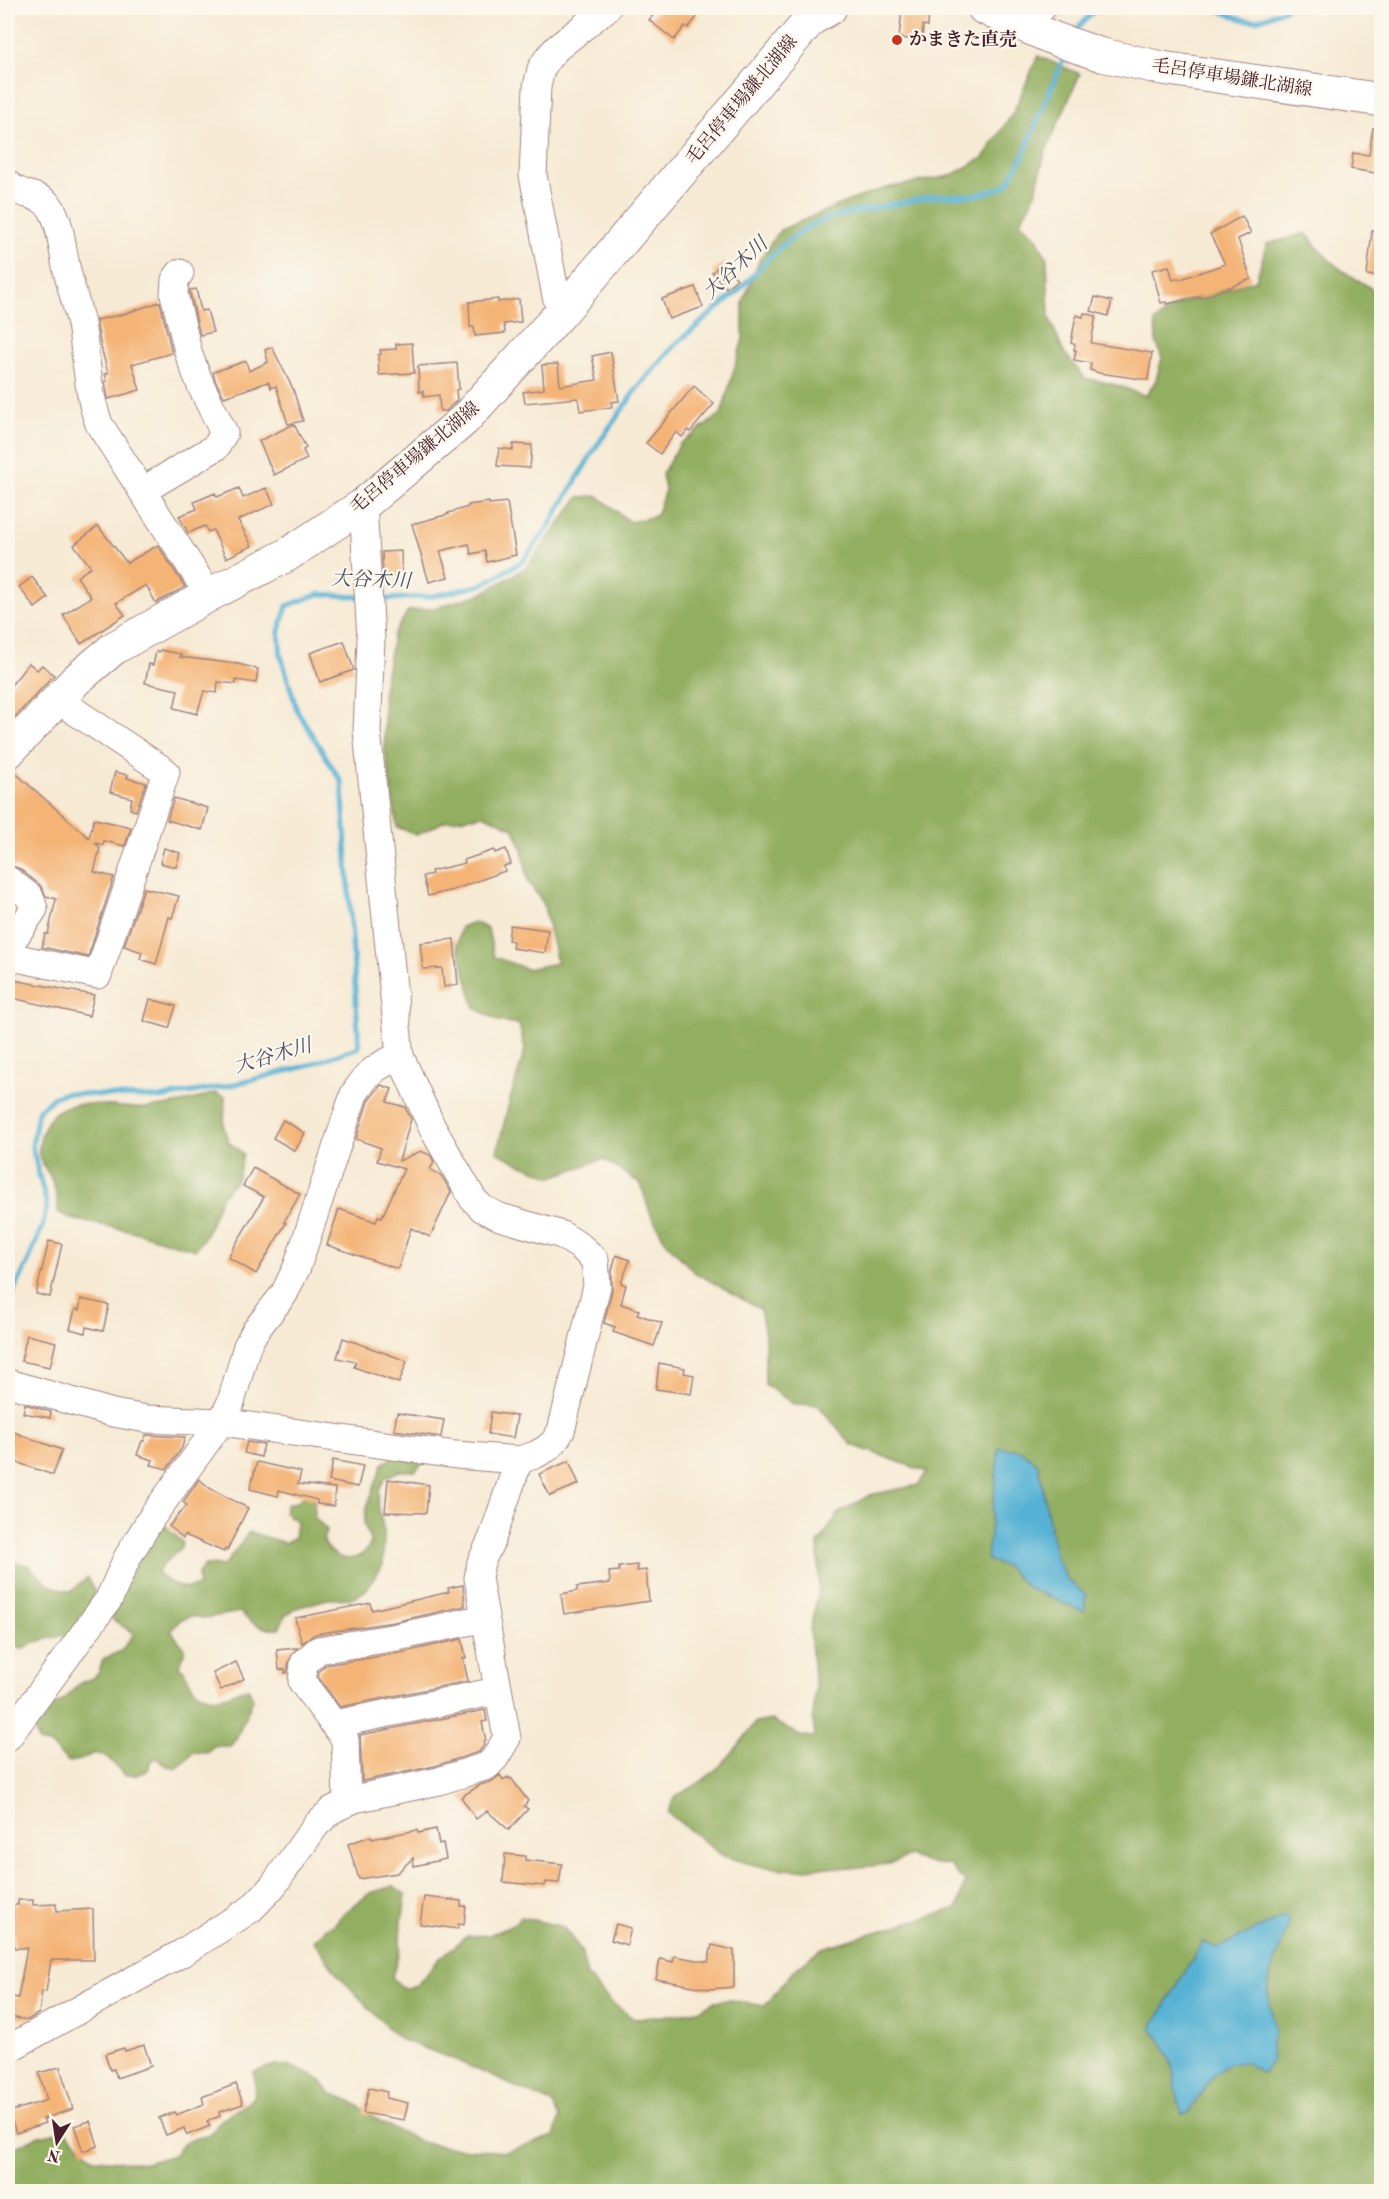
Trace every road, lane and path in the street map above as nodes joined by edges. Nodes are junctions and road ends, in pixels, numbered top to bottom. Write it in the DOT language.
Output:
graph roads {
  1 [pos="607,8"];
  2 [pos="830,8"];
  3 [pos="984,8"];
  4 [pos="1033,16"];
  5 [pos="1382,100"];
  6 [pos="8,184"];
  7 [pos="180,273"];
  8 [pos="561,313"];
  9 [pos="142,491"];
  10 [pos="363,505"];
  11 [pos="208,595"];
  12 [pos="58,700"];
  13 [pos="8,752"];
  14 [pos="8,880"];
  15 [pos="8,947"];
  16 [pos="8,956"];
  17 [pos="400,1056"];
  18 [pos="8,1383"];
  19 [pos="221,1422"];
  20 [pos="519,1460"];
  21 [pos="485,1618"];
  22 [pos="497,1691"];
  23 [pos="335,1724"];
  24 [pos="8,1737"];
  25 [pos="347,1802"];
  26 [pos="8,2049"];
  1 -- 8 [label="street"];
  2 -- 8 [label="main road, 毛呂停車場鎌北湖線"];
  3 -- 4 [label="main road, 毛呂停車場鎌北湖線"];
  4 -- 5 [label="main road, 毛呂停車場鎌北湖線"];
  6 -- 9 [label="street"];
  7 -- 9 [label="street"];
  8 -- 10 [label="main road, 毛呂停車場鎌北湖線"];
  9 -- 11 [label="street"];
  10 -- 11 [label="main road, 毛呂停車場鎌北湖線"];
  10 -- 17 [label="street"];
  11 -- 12 [label="main road, 毛呂停車場鎌北湖線"];
  12 -- 13 [label="main road, 毛呂停車場鎌北湖線"];
  12 -- 16 [label="street"];
  14 -- 15 [label="street"];
  17 -- 19 [label="street"];
  17 -- 20 [label="street"];
  18 -- 19 [label="street"];
  19 -- 20 [label="street"];
  19 -- 24 [label="street"];
  20 -- 21 [label="street"];
  21 -- 22 [label="street"];
  21 -- 23 [label="street"];
  22 -- 23 [label="street"];
  22 -- 25 [label="street"];
  23 -- 25 [label="street"];
  25 -- 26 [label="street"];
}
